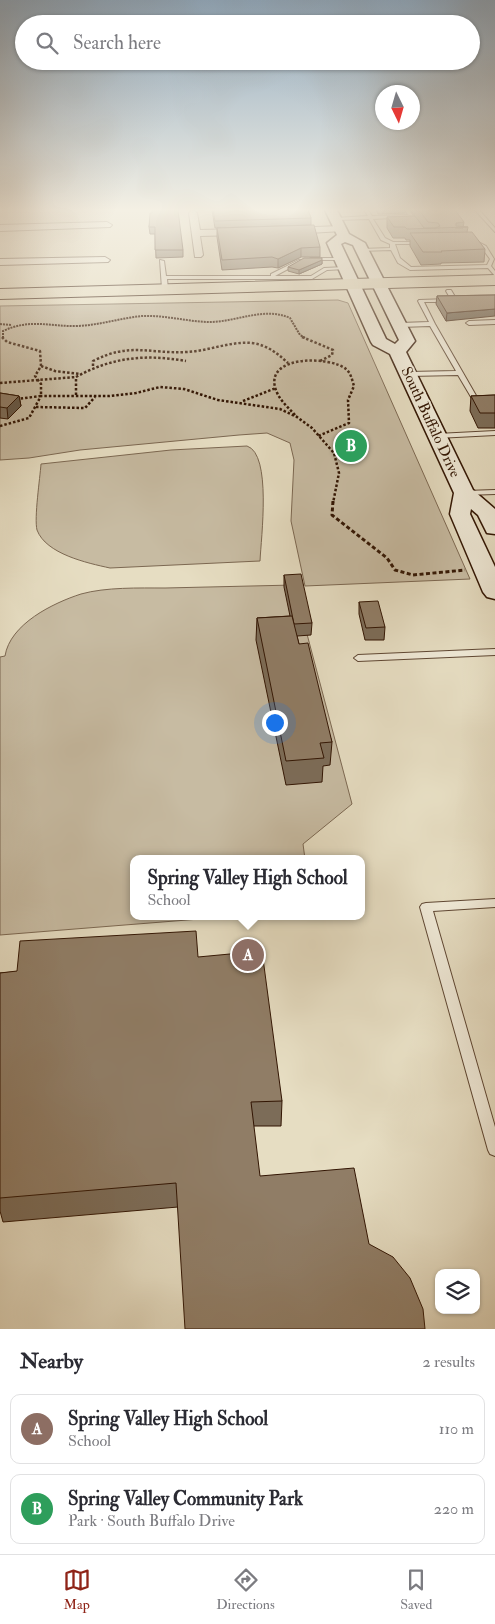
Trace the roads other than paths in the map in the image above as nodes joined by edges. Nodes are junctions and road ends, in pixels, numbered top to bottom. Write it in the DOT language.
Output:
graph roads {
  1 [pos="163,272"];
  2 [pos="286,272"];
  3 [pos="321,272"];
  4 [pos="347,272"];
  5 [pos="372,272"];
  6 [pos="472,272"];
  7 [pos="492,273"];
  8 [pos="495,274"];
  9 [pos="274,281"];
  10 [pos="307,281"];
  11 [pos="164,284"];
  12 [pos="380,288"];
  13 [pos="354,289"];
  14 [pos="495,289"];
  15 [pos="0,294"];
  16 [pos="455,296"];
  17 [pos="0,302"];
  18 [pos="495,322"];
  19 [pos="469,323"];
  20 [pos="432,324"];
  21 [pos="400,325"];
  22 [pos="398,351"];
  23 [pos="460,373"];
  24 [pos="408,374"];
  25 [pos="495,401"];
  26 [pos="495,433"];
  27 [pos="437,436"];
  28 [pos="495,492"];
  29 [pos="464,493"];
  30 [pos="493,522"];
  31 [pos="495,592"];
  32 [pos="495,652"];
  33 [pos="358,658"];
  34 [pos="495,903"];
  35 [pos="495,1150"];
  1 -- 11 [label="lane"];
  2 -- 9 [label="lane"];
  3 -- 10 [label="lane"];
  4 -- 13 [label="main road, South Buffalo Drive"];
  5 -- 12 [label="main road, South Buffalo Drive"];
  6 -- 7 [label="lane"];
  7 -- 8 [label="lane"];
  7 -- 12 [label="main road"];
  9 -- 10 [label="main road"];
  9 -- 11 [label="main road"];
  10 -- 13 [label="main road"];
  11 -- 15 [label="main road"];
  12 -- 13 [label="main road"];
  12 -- 16 [label="main road"];
  12 -- 21 [label="main road, South Buffalo Drive"];
  13 -- 17 [label="main road"];
  13 -- 22 [label="main road, South Buffalo Drive"];
  14 -- 16 [label="main road"];
  16 -- 20 [label="lane"];
  18 -- 19 [label="lane"];
  20 -- 21 [label="lane"];
  20 -- 23 [label="lane"];
  21 -- 22 [label="main road, South Buffalo Drive"];
  22 -- 24 [label="main road, South Buffalo Drive"];
  23 -- 24 [label="lane"];
  23 -- 25 [label="lane"];
  24 -- 27 [label="main road, South Buffalo Drive"];
  26 -- 27 [label="lane"];
  27 -- 29 [label="main road, South Buffalo Drive"];
  28 -- 29 [label="lane"];
  29 -- 30 [label="main road, South Buffalo Drive"];
  29 -- 31 [label="main road, South Buffalo Drive"];
  32 -- 33 [label="lane"];
  34 -- 35 [label="lane"];
}
